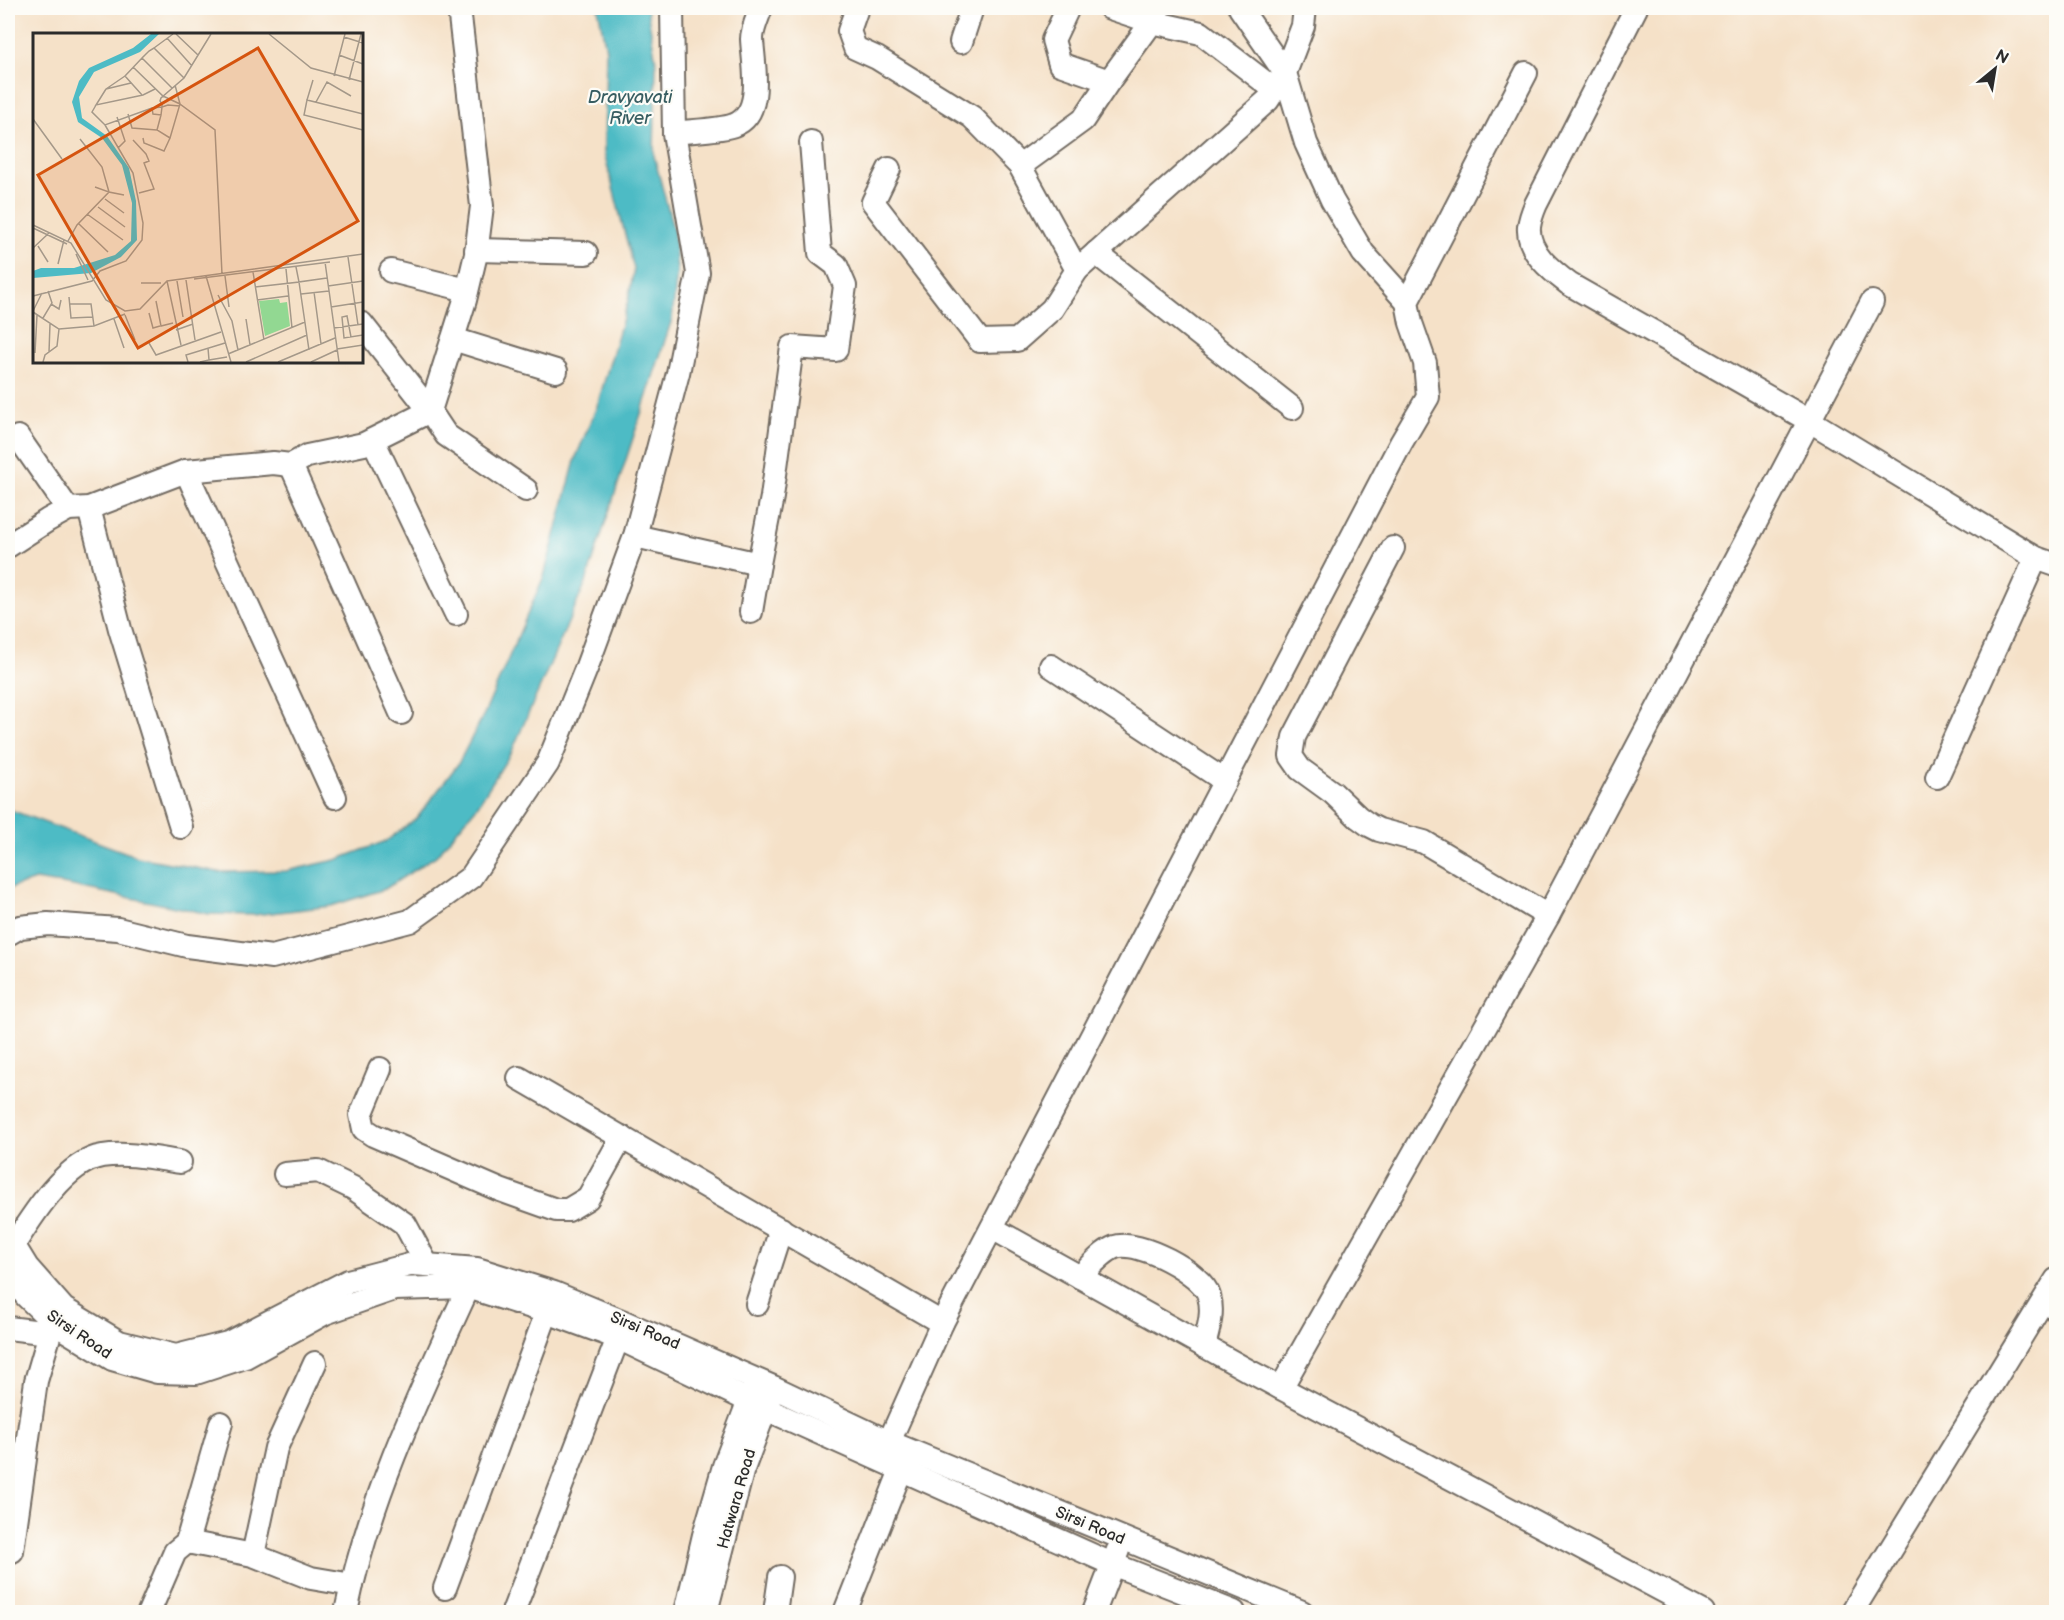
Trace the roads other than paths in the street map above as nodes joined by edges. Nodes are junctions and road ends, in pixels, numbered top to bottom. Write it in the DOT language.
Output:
graph roads {
  1 [pos="459,8"];
  2 [pos="672,8"];
  3 [pos="761,8"];
  4 [pos="857,8"];
  5 [pos="972,8"];
  6 [pos="1068,8"];
  7 [pos="1110,8"];
  8 [pos="1240,8"];
  9 [pos="1305,8"];
  10 [pos="1636,8"];
  11 [pos="1155,15"];
  12 [pos="961,42"];
  13 [pos="1526,73"];
  14 [pos="1109,81"];
  15 [pos="1280,82"];
  16 [pos="674,133"];
  17 [pos="811,142"];
  18 [pos="1020,166"];
  19 [pos="888,169"];
  20 [pos="476,250"];
  21 [pos="586,253"];
  22 [pos="1096,253"];
  23 [pos="1077,270"];
  24 [pos="391,271"];
  25 [pos="467,290"];
  26 [pos="1407,302"];
  27 [pos="1872,302"];
  28 [pos="363,325"];
  29 [pos="453,339"];
  30 [pos="556,371"];
  31 [pos="1292,408"];
  32 [pos="430,411"];
  33 [pos="1810,421"];
  34 [pos="18,437"];
  35 [pos="373,440"];
  36 [pos="291,465"];
  37 [pos="186,471"];
  38 [pos="526,490"];
  39 [pos="79,509"];
  40 [pos="634,536"];
  41 [pos="8,546"];
  42 [pos="1393,548"];
  43 [pos="2046,562"];
  44 [pos="759,564"];
  45 [pos="751,612"];
  46 [pos="456,614"];
  47 [pos="1052,666"];
  48 [pos="401,713"];
  49 [pos="1937,777"];
  50 [pos="1226,781"];
  51 [pos="335,797"];
  52 [pos="182,827"];
  53 [pos="1548,916"];
  54 [pos="8,934"];
  55 [pos="380,1070"];
  56 [pos="519,1078"];
  57 [pos="622,1137"];
  58 [pos="180,1162"];
  59 [pos="285,1174"];
  60 [pos="992,1228"];
  61 [pos="781,1229"];
  62 [pos="10,1241"];
  63 [pos="427,1265"];
  64 [pos="8,1270"];
  65 [pos="1080,1277"];
  66 [pos="473,1278"];
  67 [pos="2056,1280"];
  68 [pos="757,1304"];
  69 [pos="547,1312"];
  70 [pos="57,1322"];
  71 [pos="942,1323"];
  72 [pos="8,1328"];
  73 [pos="618,1338"];
  74 [pos="1204,1346"];
  75 [pos="315,1363"];
  76 [pos="765,1383"];
  77 [pos="1281,1388"];
  78 [pos="757,1405"];
  79 [pos="221,1422"];
  80 [pos="889,1442"];
  81 [pos="901,1470"];
  82 [pos="1122,1539"];
  83 [pos="187,1542"];
  84 [pos="12,1551"];
  85 [pos="253,1555"];
  86 [pos="1112,1564"];
  87 [pos="780,1577"];
  88 [pos="351,1585"];
  89 [pos="445,1588"];
  90 [pos="149,1612"];
  91 [pos="346,1612"];
  92 [pos="513,1612"];
  93 [pos="686,1612"];
  94 [pos="706,1612"];
  95 [pos="775,1612"];
  96 [pos="844,1612"];
  97 [pos="1094,1612"];
  98 [pos="1234,1612"];
  99 [pos="1302,1612"];
  100 [pos="1704,1612"];
  101 [pos="1852,1612"];
  1 -- 20 [label="street"];
  2 -- 16 [label="street"];
  3 -- 16 [label="street"];
  4 -- 18 [label="street"];
  5 -- 12 [label="street"];
  6 -- 14 [label="street"];
  7 -- 11 [label="street"];
  8 -- 15 [label="street"];
  9 -- 15 [label="street"];
  10 -- 33 [label="street"];
  11 -- 14 [label="street"];
  11 -- 15 [label="street"];
  13 -- 26 [label="street"];
  14 -- 18 [label="street"];
  15 -- 22 [label="street"];
  15 -- 26 [label="street"];
  16 -- 40 [label="street"];
  17 -- 44 [label="street"];
  18 -- 23 [label="street"];
  19 -- 23 [label="street"];
  20 -- 21 [label="street"];
  20 -- 25 [label="street"];
  22 -- 23 [label="street"];
  22 -- 31 [label="street"];
  24 -- 25 [label="street"];
  25 -- 29 [label="street"];
  26 -- 50 [label="street"];
  27 -- 33 [label="street"];
  28 -- 32 [label="street"];
  29 -- 30 [label="street"];
  29 -- 32 [label="street"];
  32 -- 35 [label="street"];
  32 -- 38 [label="street"];
  33 -- 43 [label="street"];
  33 -- 53 [label="street"];
  34 -- 39 [label="street"];
  35 -- 36 [label="street"];
  35 -- 46 [label="street"];
  36 -- 37 [label="street"];
  36 -- 48 [label="street"];
  37 -- 39 [label="street"];
  37 -- 51 [label="street"];
  39 -- 41 [label="street"];
  39 -- 52 [label="street"];
  40 -- 44 [label="street"];
  40 -- 54 [label="street"];
  42 -- 53 [label="street"];
  43 -- 49 [label="street"];
  44 -- 45 [label="street"];
  47 -- 50 [label="street"];
  50 -- 60 [label="street"];
  53 -- 77 [label="street"];
  55 -- 57 [label="street"];
  56 -- 57 [label="street"];
  57 -- 61 [label="street"];
  58 -- 62 [label="street"];
  59 -- 63 [label="street"];
  60 -- 65 [label="street"];
  60 -- 71 [label="street"];
  61 -- 68 [label="street"];
  61 -- 71 [label="street"];
  62 -- 70 [label="street, Sirsi Road"];
  63 -- 66 [label="street, Sirsi Road"];
  63 -- 70 [label="street, Sirsi Road"];
  64 -- 70 [label="street, Sirsi Road"];
  65 -- 74 [label="street"];
  65 -- 74 [label="street"];
  66 -- 69 [label="street, Sirsi Road"];
  66 -- 70 [label="street, Sirsi Road"];
  66 -- 76 [label="street, Sirsi Road"];
  66 -- 88 [label="street"];
  67 -- 101 [label="street"];
  69 -- 73 [label="street, Sirsi Road"];
  69 -- 89 [label="street"];
  70 -- 72 [label="street"];
  70 -- 84 [label="street"];
  71 -- 80 [label="street"];
  73 -- 78 [label="street, Sirsi Road"];
  73 -- 92 [label="street"];
  74 -- 77 [label="street"];
  75 -- 85 [label="street"];
  76 -- 78 [label="street, Hatwara Road"];
  76 -- 80 [label="street, Sirsi Road"];
  77 -- 100 [label="street"];
  78 -- 81 [label="street, Sirsi Road"];
  78 -- 93 [label="street"];
  78 -- 94 [label="street, Hatwara Road"];
  79 -- 83 [label="street"];
  80 -- 82 [label="street, Sirsi Road"];
  81 -- 86 [label="street, Sirsi Road"];
  81 -- 96 [label="street"];
  82 -- 86 [label="street"];
  82 -- 99 [label="street, Sirsi Road"];
  83 -- 85 [label="street"];
  83 -- 90 [label="street"];
  85 -- 88 [label="street"];
  86 -- 97 [label="street"];
  86 -- 98 [label="street, Sirsi Road"];
  87 -- 95 [label="street"];
  88 -- 91 [label="street"];
}
